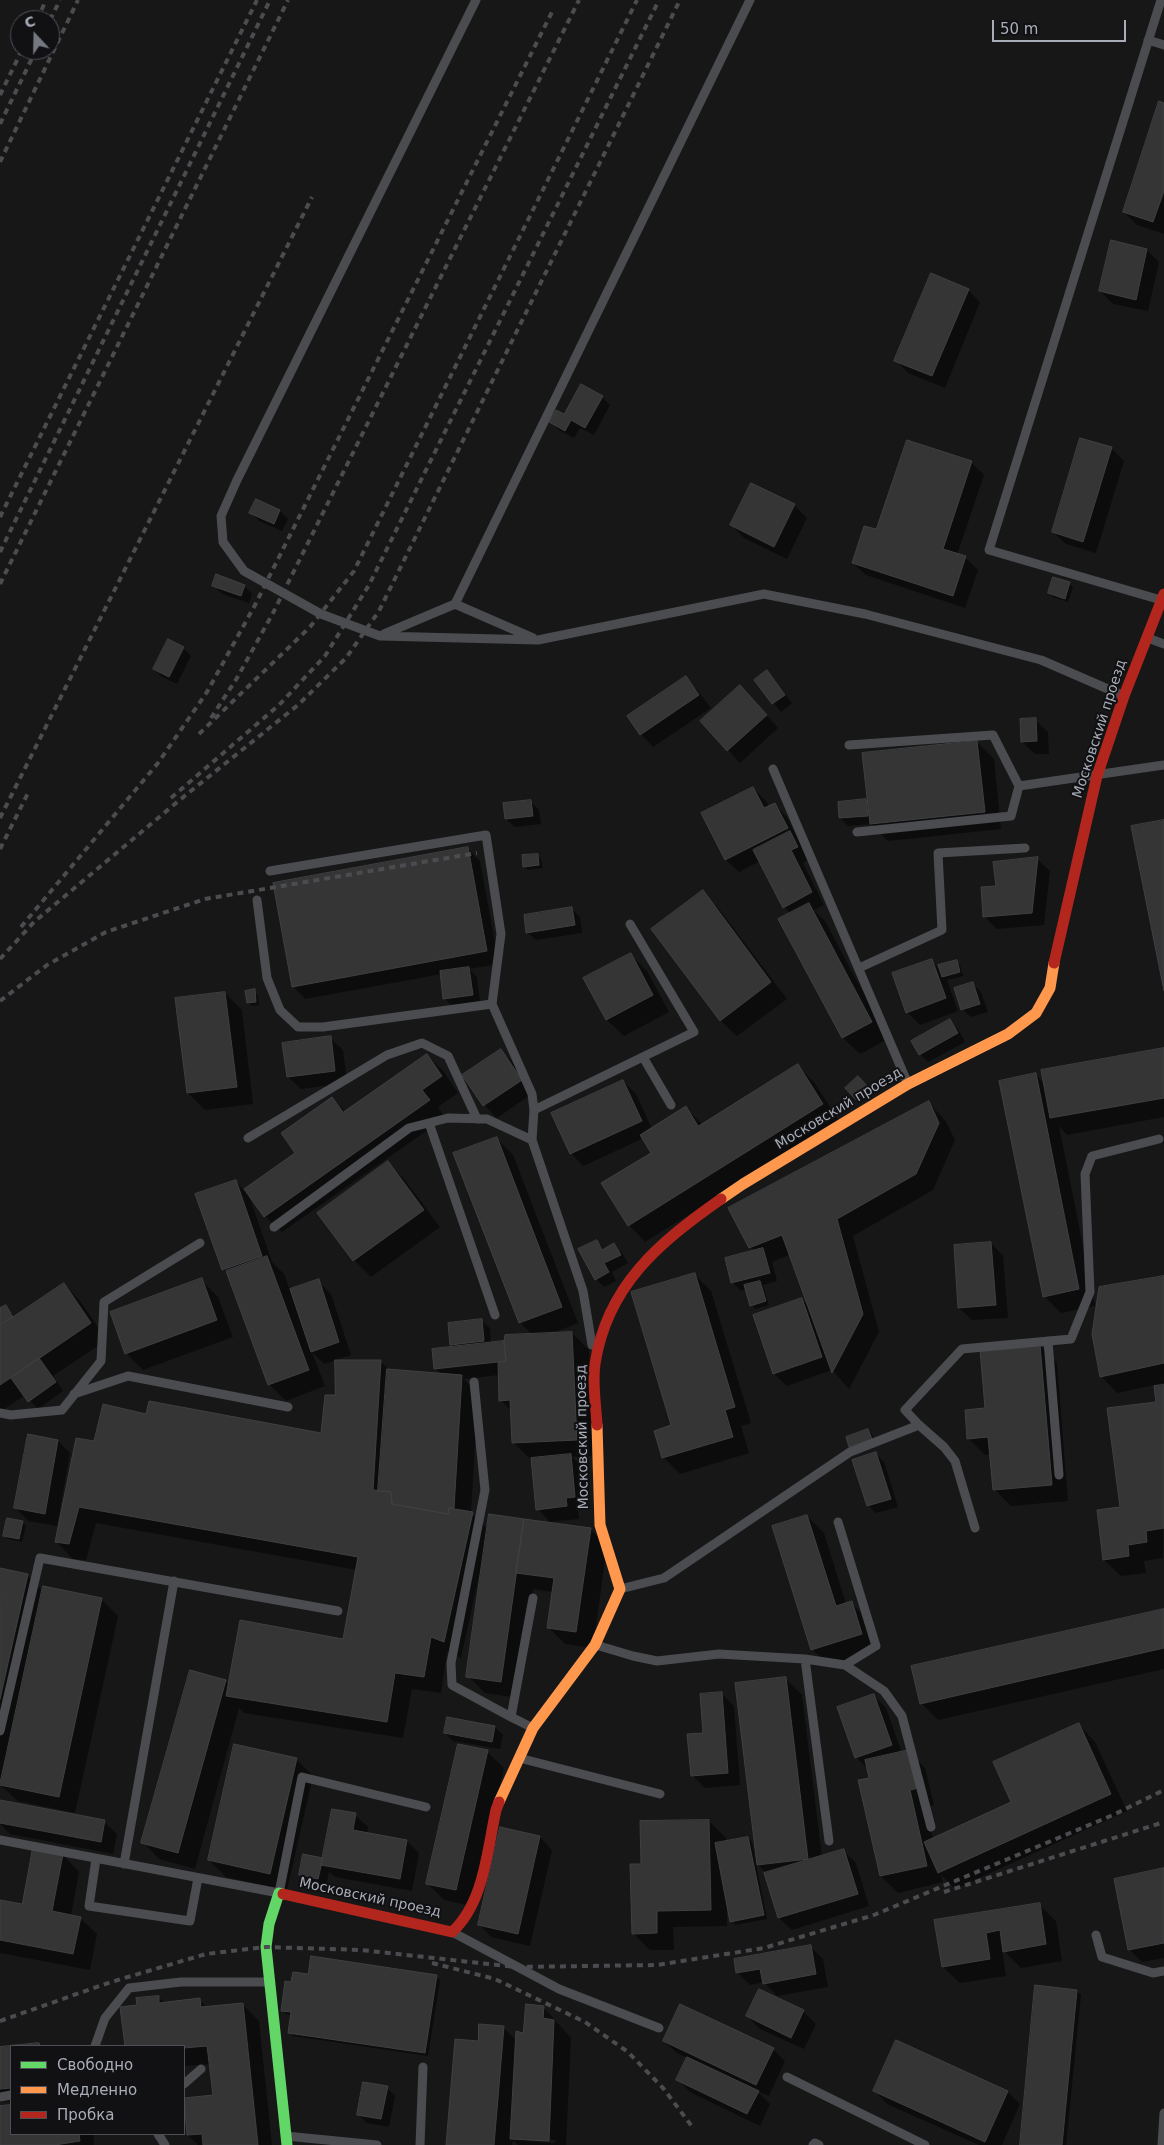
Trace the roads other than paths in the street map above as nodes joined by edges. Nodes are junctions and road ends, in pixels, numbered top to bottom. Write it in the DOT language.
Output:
graph roads {
  1 [pos="476,0"];
  2 [pos="750,0"];
  3 [pos="1161,0"];
  4 [pos="1148,40"];
  5 [pos="1164,45"];
  6 [pos="1163,597"];
  7 [pos="456,604"];
  8 [pos="380,636"];
  9 [pos="1147,638"];
  10 [pos="538,640"];
  11 [pos="1164,644"];
  12 [pos="1124,696"];
  13 [pos="849,745"];
  14 [pos="1164,765"];
  15 [pos="773,769"];
  16 [pos="1097,776"];
  17 [pos="1020,786"];
  18 [pos="857,832"];
  19 [pos="1025,848"];
  20 [pos="270,871"];
  21 [pos="257,900"];
  22 [pos="630,924"];
  23 [pos="858,968"];
  24 [pos="492,1004"];
  25 [pos="643,1057"];
  26 [pos="908,1084"];
  27 [pos="671,1105"];
  28 [pos="534,1110"];
  29 [pos="477,1119"];
  30 [pos="429,1123"];
  31 [pos="248,1138"];
  32 [pos="1159,1139"];
  33 [pos="532,1140"];
  34 [pos="274,1227"];
  35 [pos="200,1244"];
  36 [pos="495,1315"];
  37 [pos="1048,1341"];
  38 [pos="595,1365"];
  39 [pos="474,1382"];
  40 [pos="74,1394"];
  41 [pos="288,1407"];
  42 [pos="0,1413"];
  43 [pos="919,1426"];
  44 [pos="1058,1475"];
  45 [pos="838,1522"];
  46 [pos="975,1528"];
  47 [pos="174,1581"];
  48 [pos="620,1589"];
  49 [pos="533,1598"];
  50 [pos="338,1611"];
  51 [pos="595,1645"];
  52 [pos="805,1659"];
  53 [pos="845,1665"];
  54 [pos="511,1716"];
  55 [pos="533,1728"];
  56 [pos="0,1731"];
  57 [pos="519,1758"];
  58 [pos="660,1794"];
  59 [pos="426,1807"];
  60 [pos="931,1827"];
  61 [pos="0,1840"];
  62 [pos="829,1842"];
  63 [pos="96,1859"];
  64 [pos="124,1864"];
  65 [pos="198,1878"];
  66 [pos="279,1893"];
  67 [pos="452,1932"];
  68 [pos="1096,1935"];
  69 [pos="1164,1971"];
  70 [pos="270,1982"];
  71 [pos="659,2028"];
  72 [pos="98,2044"];
  73 [pos="423,2067"];
  74 [pos="201,2069"];
  75 [pos="787,2077"];
  76 [pos="185,2083"];
  77 [pos="1164,2113"];
  78 [pos="286,2141"];
  79 [pos="377,2145"];
  80 [pos="420,2145"];
  81 [pos="813,2145"];
  82 [pos="819,2145"];
  83 [pos="925,2145"];
  84 [pos="1162,2145"];
  1 -- 8 [label="lane"];
  2 -- 7 [label="lane"];
  3 -- 4 [label="lane"];
  4 -- 5 [label="lane"];
  4 -- 6 [label="lane"];
  6 -- 9 [label="street, Московский проезд"];
  7 -- 8 [label="lane"];
  7 -- 10 [label="lane"];
  8 -- 10 [label="lane"];
  9 -- 11 [label="lane"];
  9 -- 12 [label="street, Московский проезд"];
  10 -- 12 [label="lane"];
  12 -- 16 [label="street, Московский проезд"];
  13 -- 17 [label="lane"];
  14 -- 16 [label="lane"];
  15 -- 23 [label="lane"];
  16 -- 17 [label="lane"];
  16 -- 26 [label="street, Московский проезд"];
  17 -- 18 [label="lane"];
  19 -- 23 [label="lane"];
  20 -- 24 [label="lane"];
  21 -- 24 [label="lane"];
  22 -- 25 [label="lane"];
  23 -- 26 [label="lane"];
  24 -- 28 [label="lane"];
  25 -- 27 [label="lane"];
  25 -- 28 [label="lane"];
  26 -- 38 [label="street, Московский проезд"];
  28 -- 33 [label="lane"];
  29 -- 30 [label="lane"];
  29 -- 31 [label="lane"];
  29 -- 33 [label="lane"];
  30 -- 34 [label="lane"];
  30 -- 36 [label="lane"];
  32 -- 37 [label="lane"];
  33 -- 38 [label="lane"];
  35 -- 40 [label="lane"];
  37 -- 43 [label="lane"];
  37 -- 44 [label="lane"];
  38 -- 48 [label="street, Московский проезд"];
  39 -- 54 [label="lane"];
  40 -- 41 [label="lane"];
  40 -- 42 [label="lane"];
  43 -- 46 [label="lane"];
  43 -- 48 [label="lane"];
  45 -- 53 [label="lane"];
  47 -- 50 [label="lane"];
  47 -- 56 [label="lane"];
  47 -- 64 [label="lane"];
  48 -- 51 [label="street, Московский проезд"];
  49 -- 54 [label="lane"];
  51 -- 52 [label="lane"];
  51 -- 55 [label="street, Московский проезд"];
  52 -- 53 [label="lane"];
  52 -- 62 [label="lane"];
  53 -- 60 [label="lane"];
  54 -- 55 [label="lane"];
  55 -- 57 [label="street, Московский проезд"];
  57 -- 58 [label="lane"];
  57 -- 67 [label="street, Московский проезд"];
  59 -- 66 [label="lane"];
  61 -- 63 [label="lane"];
  63 -- 64 [label="lane"];
  63 -- 65 [label="lane"];
  64 -- 65 [label="lane"];
  65 -- 66 [label="lane"];
  66 -- 67 [label="street, Московский проезд"];
  66 -- 70 [label="street, Московский проезд"];
  67 -- 71 [label="lane"];
  68 -- 69 [label="lane"];
  70 -- 72 [label="lane"];
  70 -- 78 [label="street, Московский проезд"];
  73 -- 80 [label="lane"];
  74 -- 76 [label="lane"];
  75 -- 83 [label="lane"];
  77 -- 84 [label="lane"];
  78 -- 79 [label="lane"];
  81 -- 82 [label="lane"];
}
